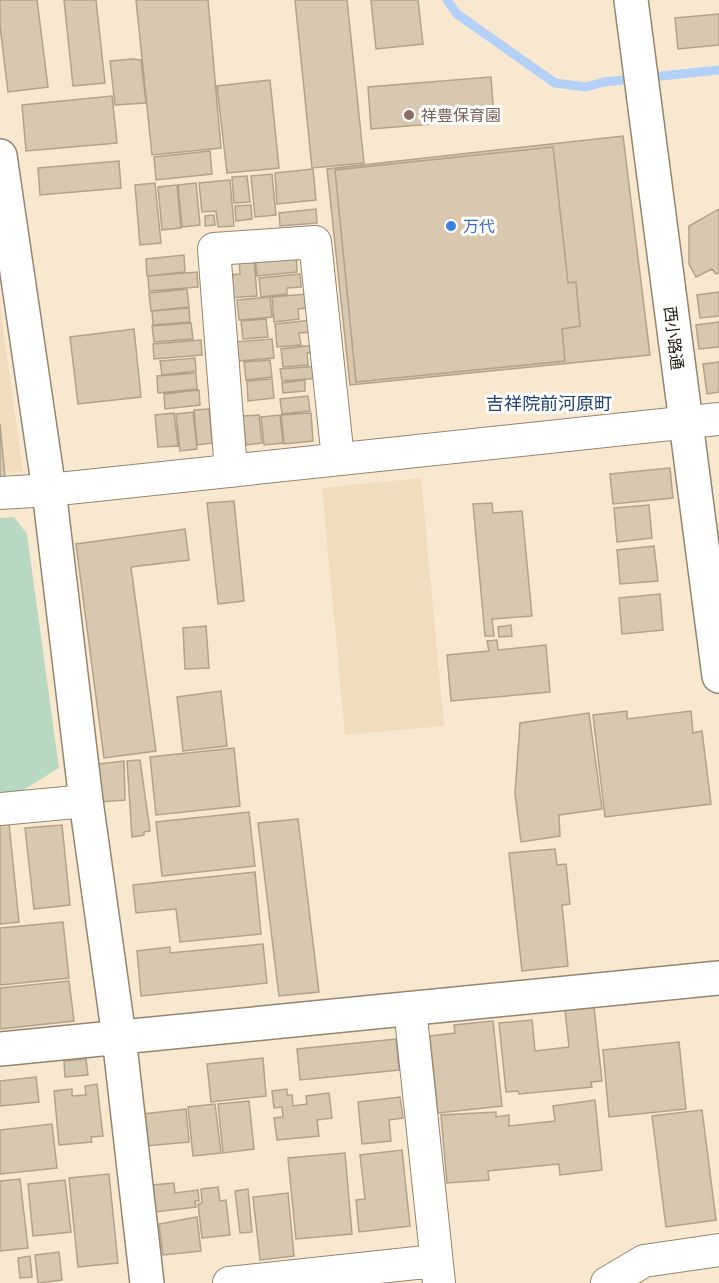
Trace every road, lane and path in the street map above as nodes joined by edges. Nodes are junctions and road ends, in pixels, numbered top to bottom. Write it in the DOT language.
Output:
graph roads {
  1 [pos="631,0"];
  2 [pos="0,156"];
  3 [pos="719,418"];
  4 [pos="684,422"];
  5 [pos="338,459"];
  6 [pos="231,471"];
  7 [pos="49,490"];
  8 [pos="0,493"];
  9 [pos="719,676"];
  10 [pos="86,801"];
  11 [pos="0,809"];
  12 [pos="719,978"];
  13 [pos="410,1008"];
  14 [pos="119,1036"];
  15 [pos="0,1048"];
  16 [pos="719,1250"];
  17 [pos="437,1272"];
  18 [pos="147,1283"];
  19 [pos="229,1283"];
  20 [pos="607,1283"];
  1 -- 4 [label="street, 西小路通"];
  2 -- 7 [label="street"];
  3 -- 4 [label="street"];
  4 -- 5 [label="street"];
  4 -- 9 [label="street, 西小路通"];
  5 -- 6 [label="street"];
  5 -- 6 [label="street"];
  6 -- 7 [label="street"];
  7 -- 8 [label="street"];
  7 -- 10 [label="street"];
  10 -- 11 [label="street"];
  10 -- 14 [label="street"];
  12 -- 13 [label="street"];
  13 -- 14 [label="street"];
  13 -- 17 [label="street"];
  14 -- 15 [label="street"];
  14 -- 18 [label="street"];
  16 -- 20 [label="street"];
  17 -- 19 [label="street"];
}
